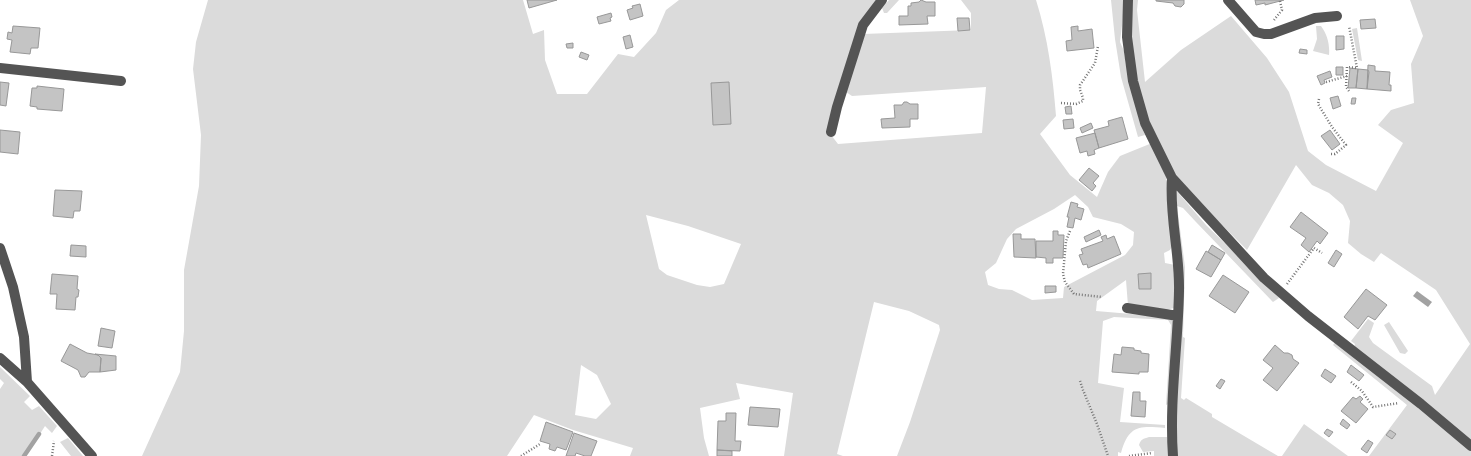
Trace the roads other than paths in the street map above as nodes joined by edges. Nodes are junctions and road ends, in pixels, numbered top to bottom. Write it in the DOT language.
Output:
graph roads {
  1 [pos="882,0"];
  2 [pos="1128,0"];
  3 [pos="1228,0"];
  4 [pos="1337,16"];
  5 [pos="0,68"];
  6 [pos="121,81"];
  7 [pos="831,132"];
  8 [pos="1172,178"];
  9 [pos="0,248"];
  10 [pos="1127,308"];
  11 [pos="1178,316"];
  12 [pos="0,358"];
  13 [pos="27,382"];
  14 [pos="1471,446"];
  15 [pos="92,456"];
  16 [pos="1173,456"];
  1 -- 7 [label="street"];
  2 -- 8 [label="street"];
  3 -- 4 [label="street"];
  5 -- 6 [label="street"];
  8 -- 11 [label="street"];
  8 -- 14 [label="street"];
  9 -- 13 [label="street"];
  10 -- 11 [label="street"];
  11 -- 16 [label="street"];
  12 -- 13 [label="street"];
  13 -- 15 [label="street"];
}
